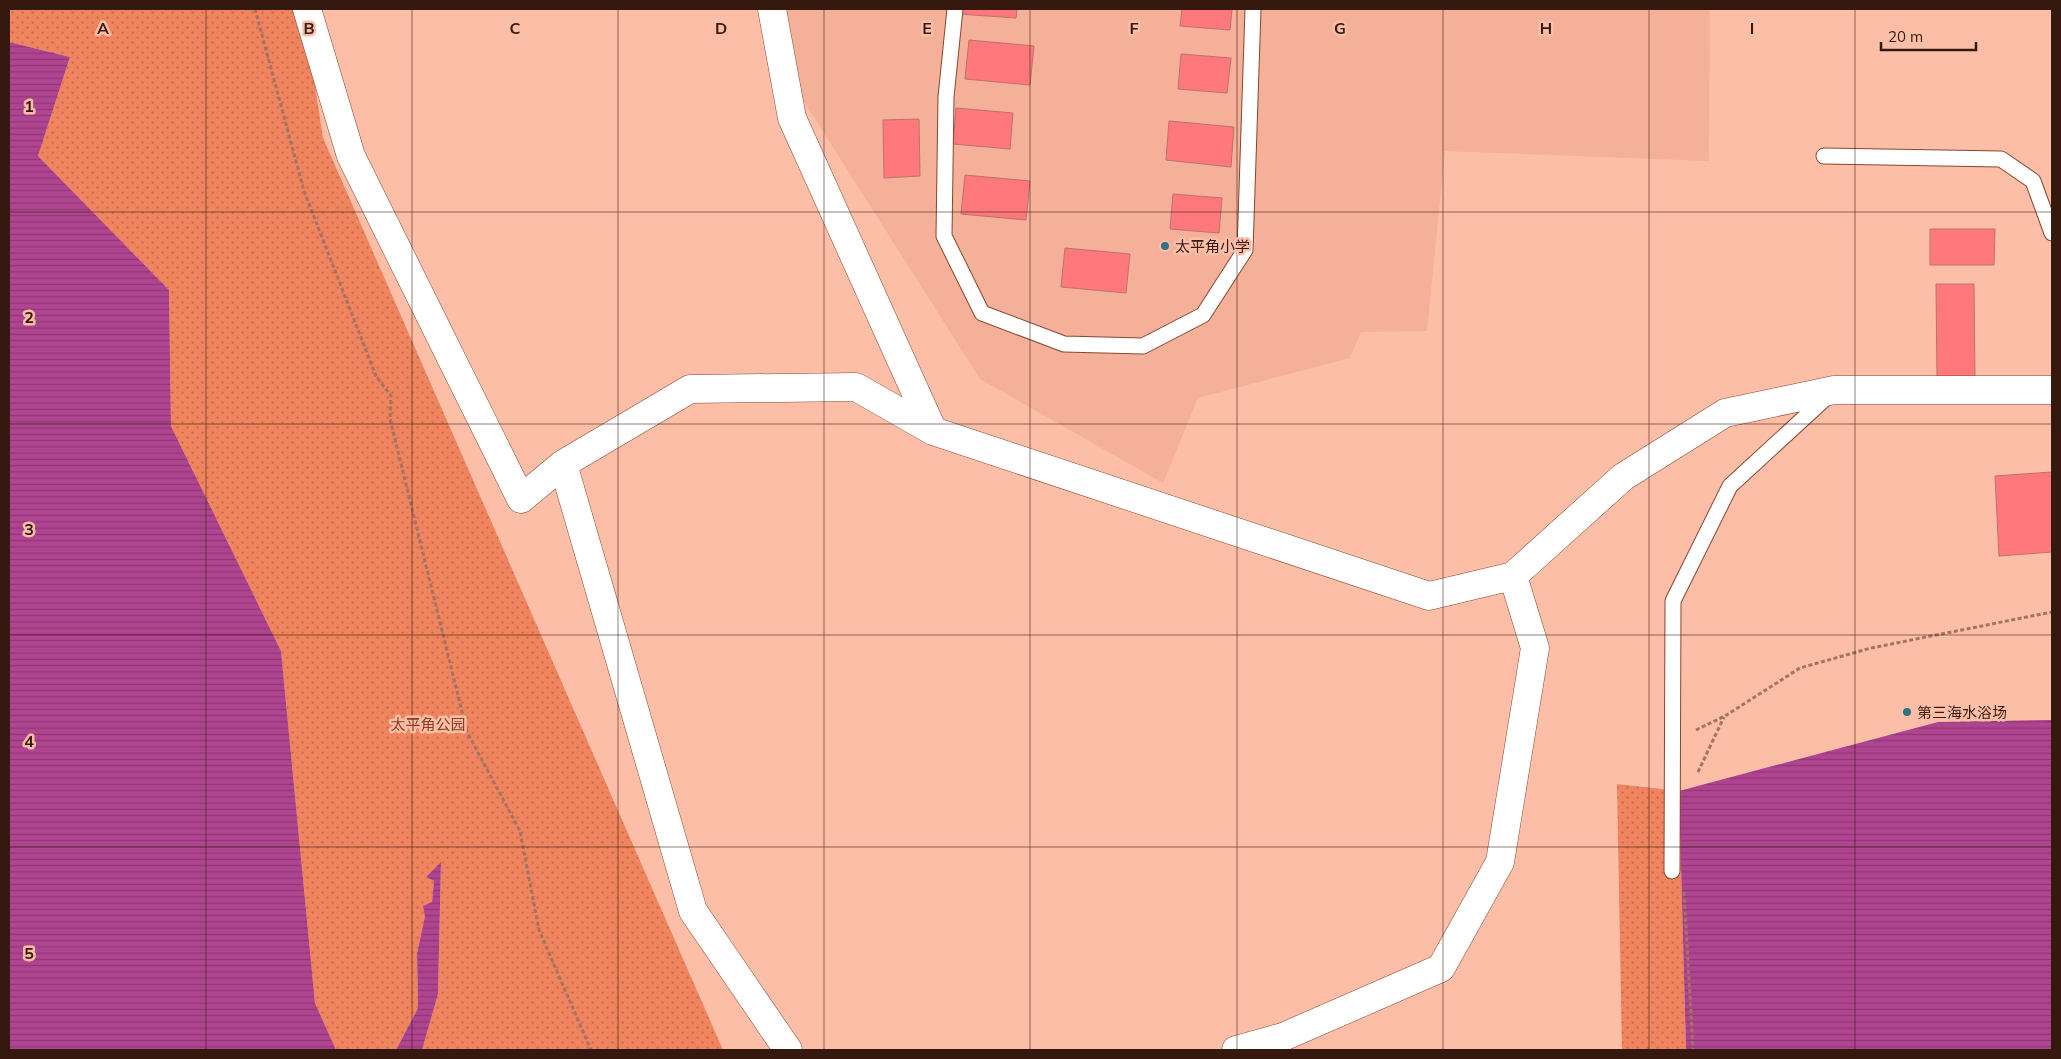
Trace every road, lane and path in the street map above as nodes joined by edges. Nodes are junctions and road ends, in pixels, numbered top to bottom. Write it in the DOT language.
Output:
graph roads {
  1 [pos="255,9"];
  2 [pos="307,9"];
  3 [pos="772,9"];
  4 [pos="954,9"];
  5 [pos="1253,9"];
  6 [pos="1824,156"];
  7 [pos="2052,232"];
  8 [pos="1834,390"];
  9 [pos="2052,390"];
  10 [pos="933,431"];
  11 [pos="563,464"];
  12 [pos="1513,576"];
  13 [pos="2052,612"];
  14 [pos="1725,716"];
  15 [pos="1672,871"];
  16 [pos="591,1050"];
  17 [pos="788,1050"];
  18 [pos="1236,1050"];
  1 -- 16 [label="path"];
  2 -- 11 [label="street"];
  3 -- 10 [label="street"];
  4 -- 5 [label="lane"];
  6 -- 7 [label="lane"];
  8 -- 9 [label="street"];
  8 -- 12 [label="street"];
  8 -- 15 [label="lane"];
  10 -- 11 [label="street"];
  10 -- 12 [label="street"];
  11 -- 17 [label="street"];
  12 -- 18 [label="street"];
  13 -- 14 [label="path"];
}
